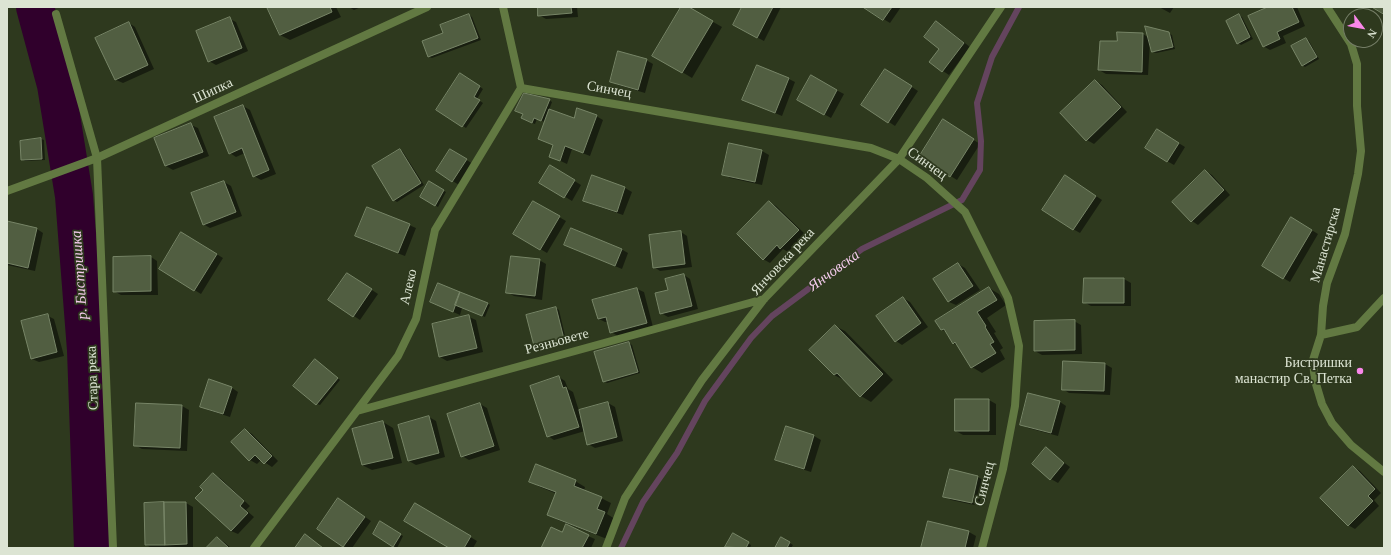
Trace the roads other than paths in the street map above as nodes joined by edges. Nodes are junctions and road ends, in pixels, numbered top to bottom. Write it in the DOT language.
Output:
graph roads {
  1 [pos="427,7"];
  2 [pos="503,7"];
  3 [pos="1001,7"];
  4 [pos="1327,7"];
  5 [pos="56,14"];
  6 [pos="521,88"];
  7 [pos="97,158"];
  8 [pos="899,159"];
  9 [pos="7,191"];
  10 [pos="1384,298"];
  11 [pos="764,299"];
  12 [pos="1321,335"];
  13 [pos="356,411"];
  14 [pos="1384,472"];
  15 [pos="113,548"];
  16 [pos="254,548"];
  17 [pos="606,548"];
  18 [pos="982,548"];
  1 -- 7 [label="street, Шипка"];
  2 -- 6 [label="street"];
  3 -- 8 [label="street, Янчовска река"];
  4 -- 12 [label="street, Манастирска"];
  5 -- 7 [label="street, Стара река"];
  6 -- 8 [label="street, Синчец"];
  6 -- 13 [label="street, Алеко"];
  7 -- 9 [label="street, Шипка"];
  7 -- 15 [label="street, Стара река"];
  8 -- 11 [label="street, Янчовска река"];
  8 -- 18 [label="street, Синчец"];
  10 -- 12 [label="street"];
  11 -- 13 [label="street, Резньовете"];
  11 -- 17 [label="street, Янчовска река"];
  12 -- 14 [label="street, Манастирска"];
  13 -- 16 [label="street, Алеко"];
}
